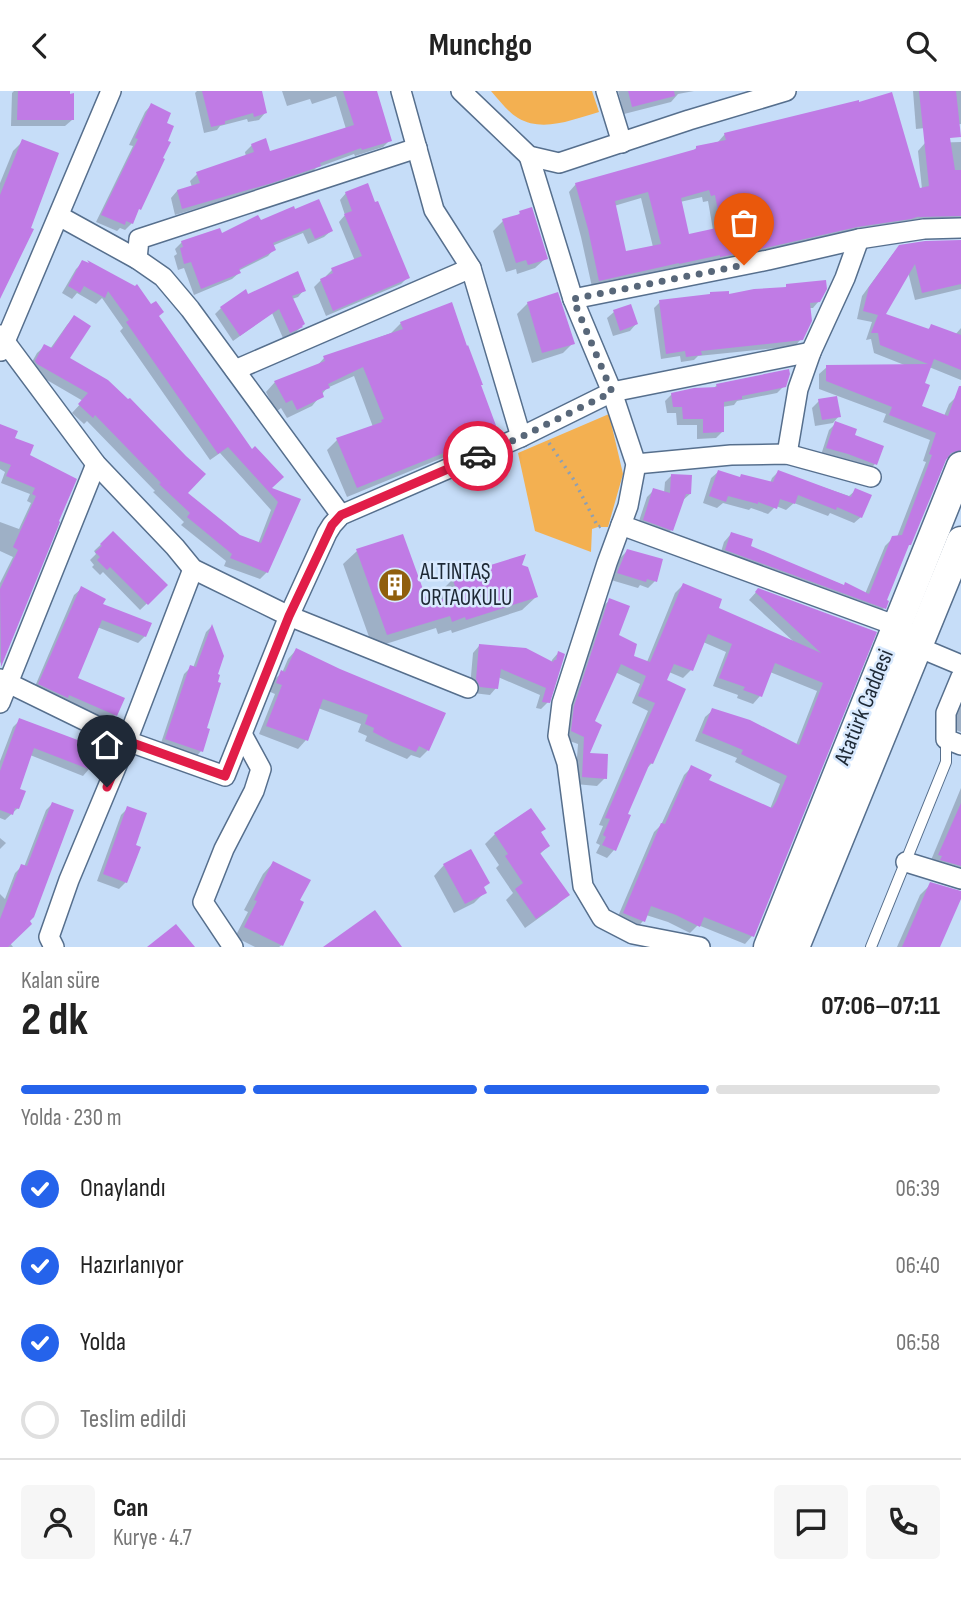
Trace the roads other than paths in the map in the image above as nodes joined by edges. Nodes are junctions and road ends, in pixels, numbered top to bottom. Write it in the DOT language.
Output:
graph roads {
  1 [pos="111,91"];
  2 [pos="401,91"];
  3 [pos="461,91"];
  4 [pos="606,91"];
  5 [pos="786,91"];
  6 [pos="622,143"];
  7 [pos="417,148"];
  8 [pos="529,156"];
  9 [pos="59,216"];
  10 [pos="961,228"];
  11 [pos="859,239"];
  12 [pos="136,259"];
  13 [pos="471,268"];
  14 [pos="573,299"];
  15 [pos="2,343"];
  16 [pos="811,352"];
  17 [pos="235,370"];
  18 [pos="612,392"];
  19 [pos="521,437"];
  20 [pos="787,454"];
  21 [pos="96,464"];
  22 [pos="636,464"];
  23 [pos="961,466"];
  24 [pos="871,477"];
  25 [pos="341,515"];
  26 [pos="621,525"];
  27 [pos="961,541"];
  28 [pos="193,569"];
  29 [pos="289,616"];
  30 [pos="897,626"];
  31 [pos="918,647"];
  32 [pos="961,665"];
  33 [pos="961,677"];
  34 [pos="4,681"];
  35 [pos="468,688"];
  36 [pos="0,703"];
  37 [pos="242,734"];
  38 [pos="127,741"];
  39 [pos="953,742"];
  40 [pos="906,862"];
  41 [pos="961,879"];
  42 [pos="48,944"];
  43 [pos="233,947"];
  44 [pos="700,947"];
  45 [pos="768,947"];
  46 [pos="794,947"];
  47 [pos="872,947"];
  1 -- 9 [label="street"];
  2 -- 7 [label="street"];
  3 -- 8 [label="street"];
  4 -- 6 [label="street"];
  5 -- 6 [label="street"];
  6 -- 8 [label="street"];
  7 -- 12 [label="street"];
  7 -- 13 [label="street"];
  8 -- 14 [label="street"];
  9 -- 12 [label="street"];
  9 -- 15 [label="street"];
  10 -- 11 [label="street"];
  11 -- 14 [label="street"];
  11 -- 16 [label="street"];
  12 -- 17 [label="street"];
  13 -- 17 [label="street"];
  13 -- 19 [label="street"];
  14 -- 18 [label="street"];
  15 -- 21 [label="street"];
  16 -- 18 [label="street"];
  16 -- 20 [label="street"];
  17 -- 25 [label="street"];
  18 -- 19 [label="street"];
  18 -- 22 [label="street"];
  19 -- 25 [label="street"];
  20 -- 22 [label="street"];
  20 -- 24 [label="street"];
  21 -- 28 [label="street"];
  21 -- 34 [label="street"];
  22 -- 26 [label="street"];
  23 -- 30 [label="main road, Atatürk Caddesi"];
  25 -- 29 [label="street"];
  26 -- 30 [label="street"];
  26 -- 44 [label="street"];
  27 -- 31 [label="main road"];
  28 -- 29 [label="street"];
  28 -- 38 [label="street"];
  29 -- 35 [label="street"];
  29 -- 37 [label="street"];
  30 -- 31 [label="street"];
  30 -- 45 [label="main road, Atatürk Caddesi"];
  31 -- 32 [label="street"];
  31 -- 46 [label="main road"];
  33 -- 39 [label="street"];
  34 -- 36 [label="street"];
  34 -- 38 [label="street"];
  37 -- 38 [label="street"];
  37 -- 43 [label="street"];
  38 -- 42 [label="street"];
  39 -- 40 [label="lane"];
  40 -- 41 [label="street"];
  40 -- 47 [label="lane"];
}
